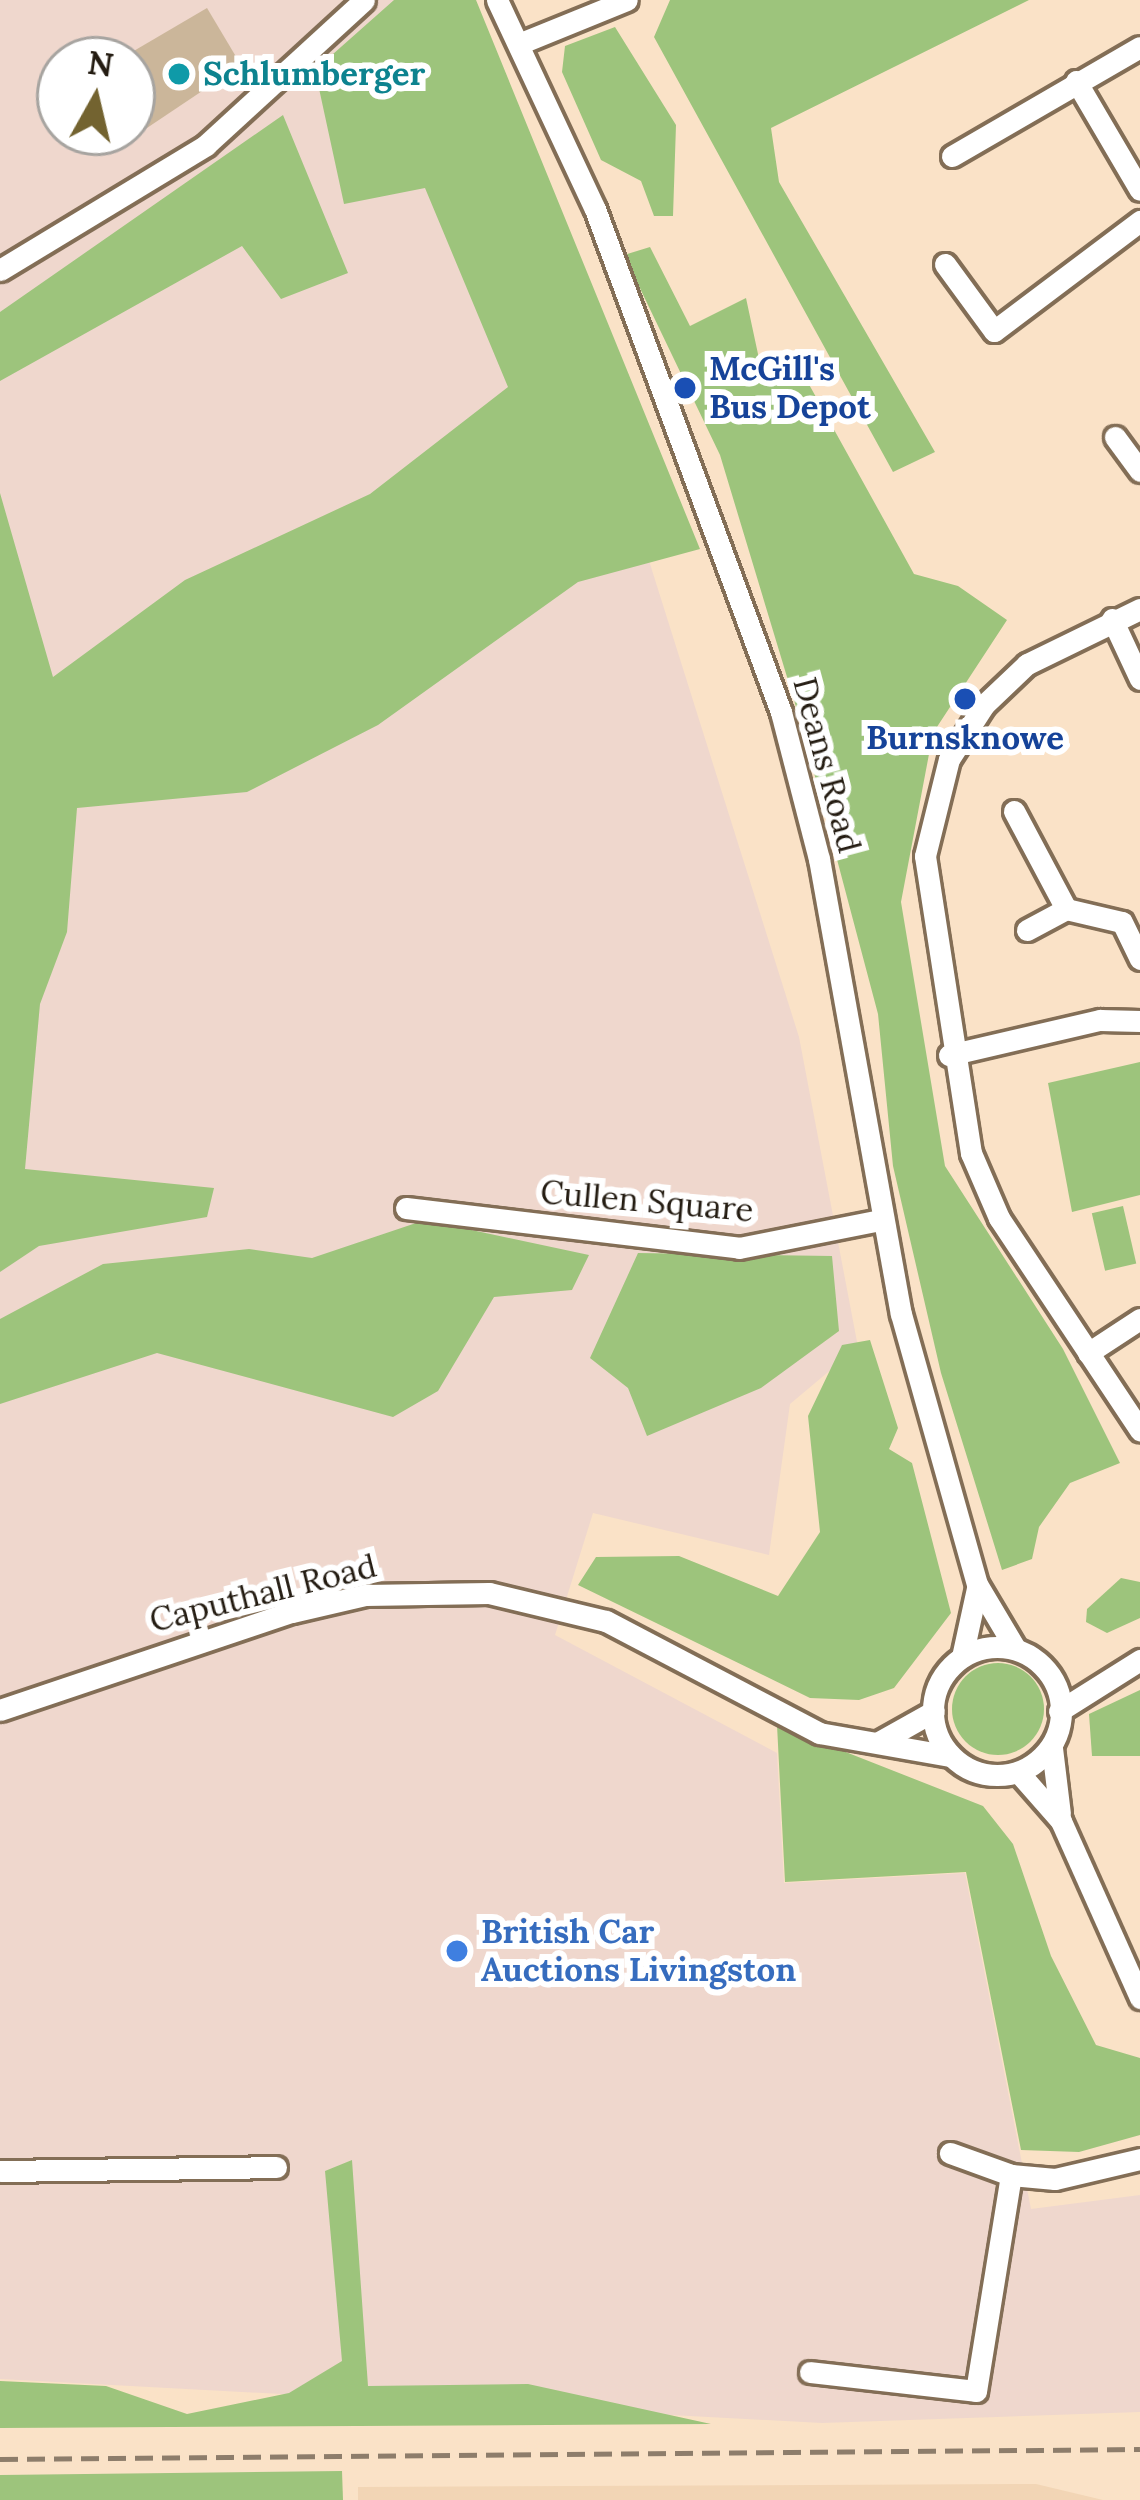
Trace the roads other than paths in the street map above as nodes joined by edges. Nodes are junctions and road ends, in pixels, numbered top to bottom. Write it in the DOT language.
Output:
graph roads {
  1 [pos="364,0"];
  2 [pos="497,0"];
  3 [pos="627,0"];
  4 [pos="521,43"];
  5 [pos="1140,46"];
  6 [pos="1076,81"];
  7 [pos="952,156"];
  8 [pos="1140,190"];
  9 [pos="1140,221"];
  10 [pos="945,264"];
  11 [pos="0,270"];
  12 [pos="1115,437"];
  13 [pos="1140,471"];
  14 [pos="1140,609"];
  15 [pos="1112,620"];
  16 [pos="1140,679"];
  17 [pos="1014,811"];
  18 [pos="1066,909"];
  19 [pos="1028,930"];
  20 [pos="1140,958"];
  21 [pos="1140,1021"];
  22 [pos="949,1055"];
  23 [pos="406,1208"];
  24 [pos="880,1220"];
  25 [pos="1140,1319"];
  26 [pos="1088,1353"];
  27 [pos="1140,1430"];
  28 [pos="977,1584"];
  29 [pos="1016,1648"];
  30 [pos="962,1657"];
  31 [pos="1140,1660"];
  32 [pos="1109,1672"];
  33 [pos="1051,1673"];
  34 [pos="0,1710"];
  35 [pos="934,1711"];
  36 [pos="1059,1711"];
  37 [pos="879,1742"];
  38 [pos="1052,1748"];
  39 [pos="951,1756"];
  40 [pos="1018,1773"];
  41 [pos="1061,1821"];
  42 [pos="1140,1998"];
  43 [pos="950,2153"];
  44 [pos="1140,2159"];
  45 [pos="276,2167"];
  46 [pos="0,2171"];
  47 [pos="1011,2175"];
  48 [pos="810,2372"];
  1 -- 11 [label="street"];
  2 -- 4 [label="street, Deans Road"];
  3 -- 4 [label="street"];
  4 -- 24 [label="street, Deans Road"];
  5 -- 6 [label="street"];
  6 -- 7 [label="street"];
  6 -- 8 [label="street"];
  9 -- 10 [label="street"];
  12 -- 13 [label="street"];
  14 -- 15 [label="street"];
  15 -- 16 [label="street"];
  15 -- 22 [label="street"];
  17 -- 18 [label="street"];
  18 -- 19 [label="street"];
  18 -- 20 [label="street"];
  21 -- 22 [label="street"];
  22 -- 26 [label="street"];
  23 -- 24 [label="street, Cullen Square"];
  24 -- 28 [label="street, Deans Road"];
  25 -- 26 [label="street"];
  26 -- 27 [label="street"];
  28 -- 29 [label="street, Deans Road"];
  28 -- 30 [label="street, Deans Road"];
  29 -- 30 [label="street"];
  29 -- 33 [label="street"];
  30 -- 35 [label="street"];
  31 -- 32 [label="street"];
  32 -- 33 [label="street"];
  32 -- 36 [label="street"];
  33 -- 36 [label="street"];
  34 -- 37 [label="street, Caputhall Road"];
  35 -- 37 [label="street"];
  35 -- 39 [label="street"];
  36 -- 38 [label="street"];
  37 -- 39 [label="street, Caputhall Road"];
  38 -- 40 [label="street"];
  38 -- 41 [label="street"];
  39 -- 40 [label="street"];
  40 -- 41 [label="street"];
  41 -- 42 [label="street"];
  43 -- 47 [label="street"];
  44 -- 47 [label="street"];
  45 -- 46 [label="street"];
  47 -- 48 [label="street"];
}
